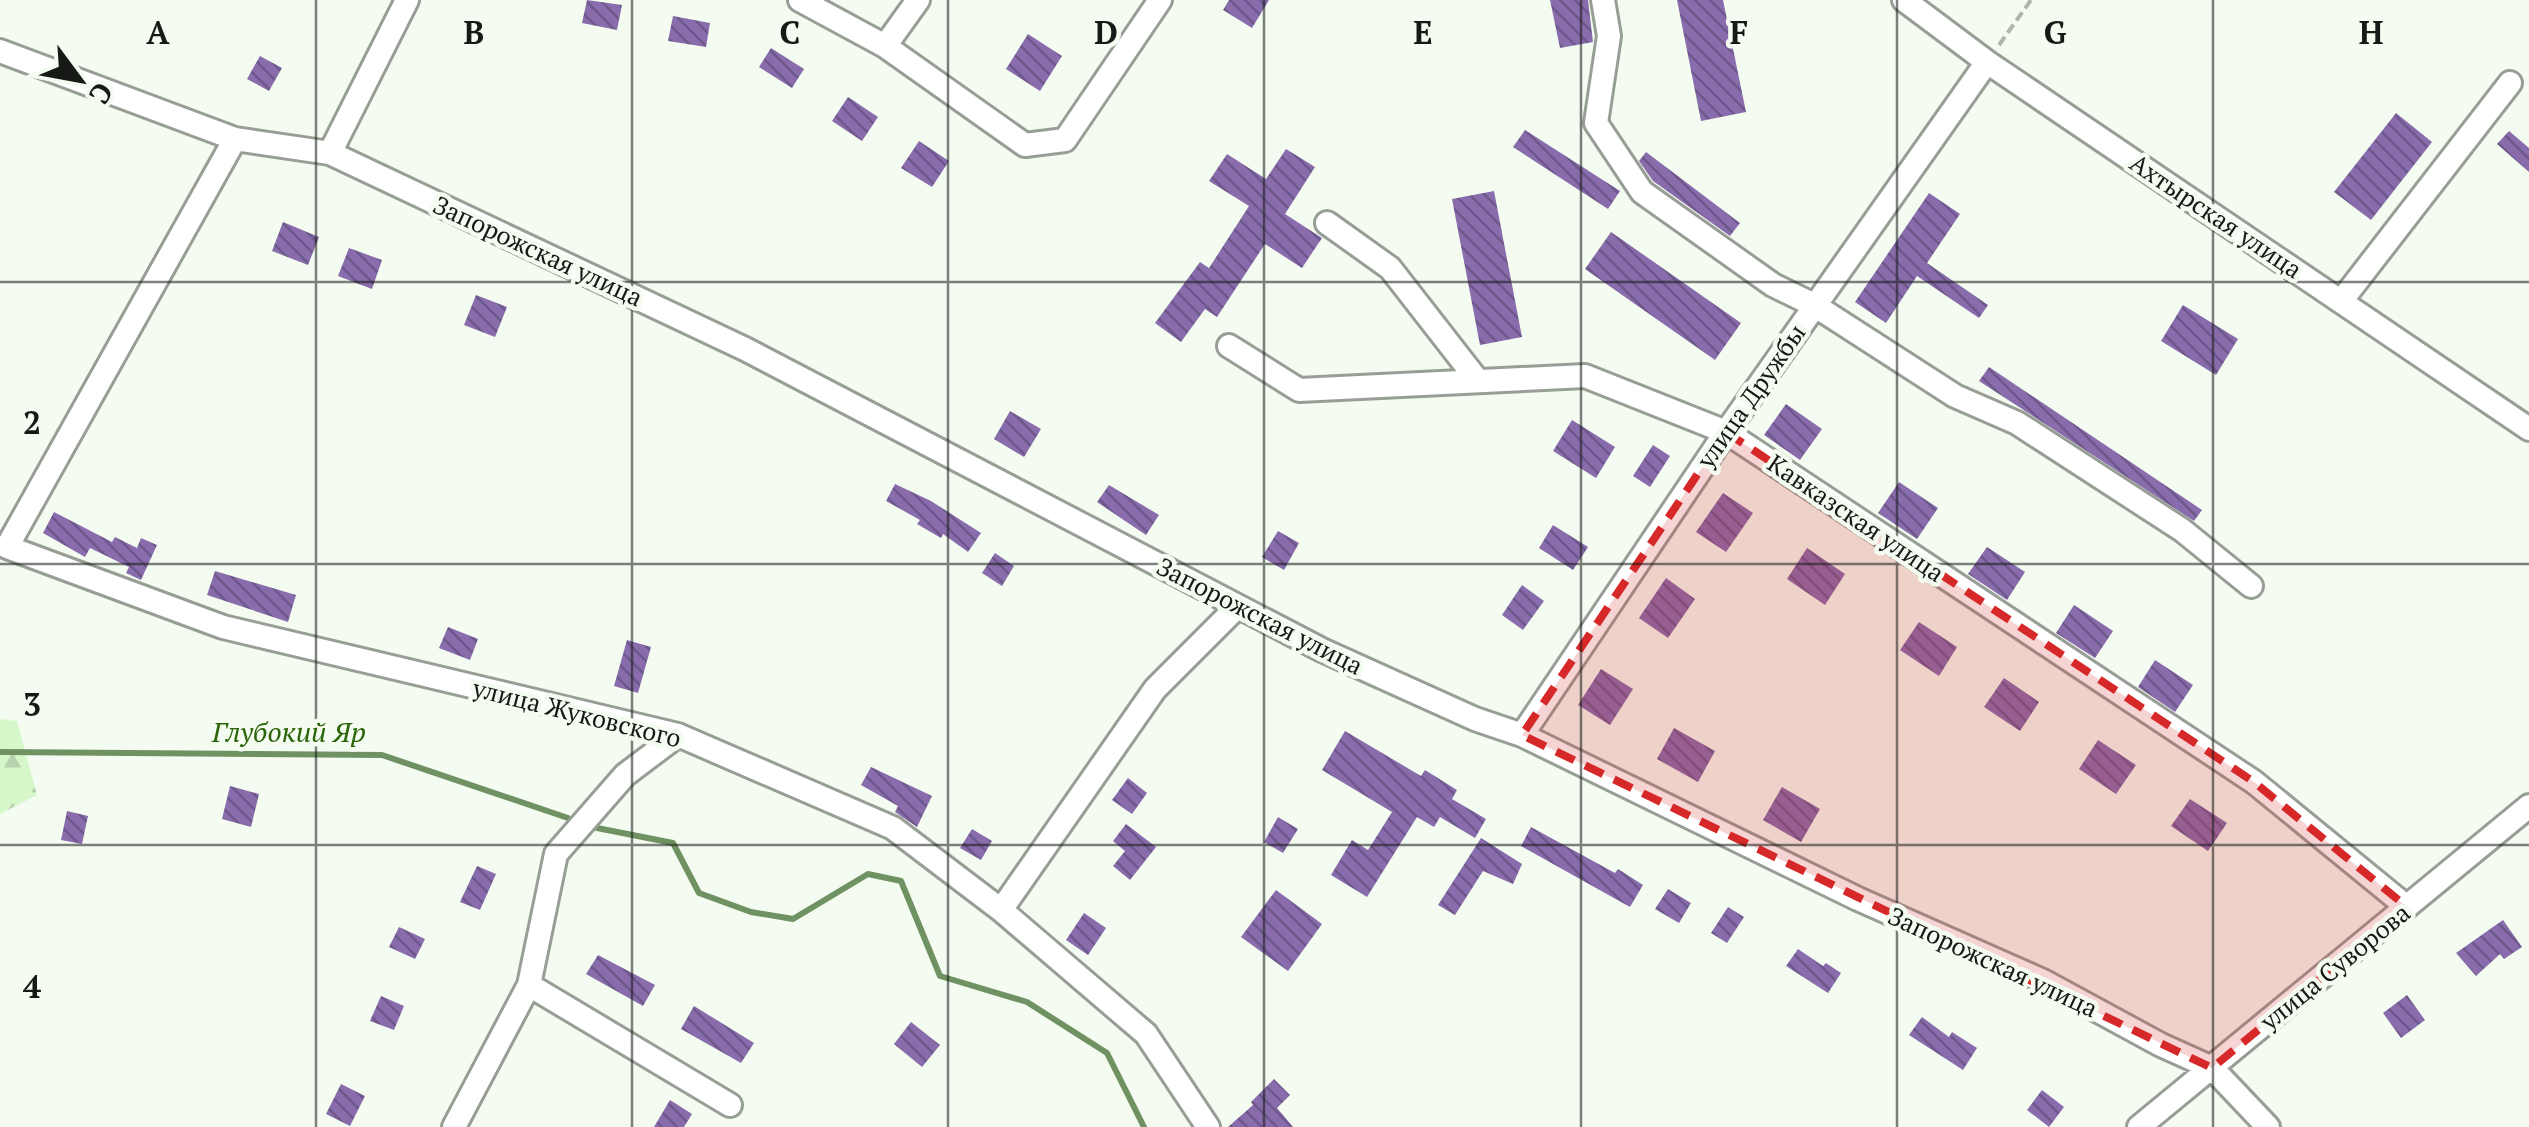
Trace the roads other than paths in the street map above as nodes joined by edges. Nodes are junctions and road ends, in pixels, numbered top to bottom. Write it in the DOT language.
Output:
graph roads {
  1 [pos="407,0"];
  2 [pos="800,0"];
  3 [pos="918,0"];
  4 [pos="1160,0"];
  5 [pos="1603,0"];
  6 [pos="1904,0"];
  7 [pos="886,46"];
  8 [pos="0,51"];
  9 [pos="1987,62"];
  10 [pos="2510,83"];
  11 [pos="235,139"];
  12 [pos="330,153"];
  13 [pos="1328,223"];
  14 [pos="2342,300"];
  15 [pos="1814,305"];
  16 [pos="1229,346"];
  17 [pos="1478,381"];
  18 [pos="2529,429"];
  19 [pos="1726,432"];
  20 [pos="2251,586"];
  21 [pos="1237,607"];
  22 [pos="678,734"];
  23 [pos="1522,735"];
  24 [pos="2529,806"];
  25 [pos="2408,908"];
  26 [pos="1001,910"];
  27 [pos="529,986"];
  28 [pos="2212,1068"];
  29 [pos="730,1105"];
  30 [pos="454,1127"];
  31 [pos="1208,1127"];
  32 [pos="2139,1127"];
  33 [pos="2268,1127"];
  1 -- 12 [label="street"];
  2 -- 7 [label="street"];
  3 -- 7 [label="street"];
  4 -- 7 [label="street"];
  5 -- 15 [label="street"];
  6 -- 9 [label="street, Ахтырская улица"];
  8 -- 11 [label="street, Запорожская улица"];
  9 -- 14 [label="street, Ахтырская улица"];
  9 -- 15 [label="street, улица Дружбы"];
  10 -- 14 [label="street"];
  11 -- 12 [label="street, Запорожская улица"];
  11 -- 22 [label="street, улица Жуковского"];
  12 -- 21 [label="street, Запорожская улица"];
  13 -- 17 [label="street"];
  14 -- 18 [label="street, Ахтырская улица"];
  15 -- 19 [label="street, улица Дружбы"];
  15 -- 20 [label="street"];
  16 -- 17 [label="street, Кавказская улица"];
  17 -- 19 [label="street, Кавказская улица"];
  19 -- 23 [label="street, улица Дружбы"];
  19 -- 25 [label="street, Кавказская улица"];
  21 -- 23 [label="street, Запорожская улица"];
  21 -- 26 [label="street"];
  22 -- 26 [label="street, улица Жуковского"];
  22 -- 27 [label="street"];
  23 -- 28 [label="street, Запорожская улица"];
  24 -- 25 [label="street, улица Суворова"];
  25 -- 28 [label="street, улица Суворова"];
  26 -- 31 [label="street, улица Жуковского"];
  27 -- 29 [label="street"];
  27 -- 30 [label="street"];
  28 -- 32 [label="street, улица Суворова"];
  28 -- 33 [label="street, Запорожская улица"];
}
